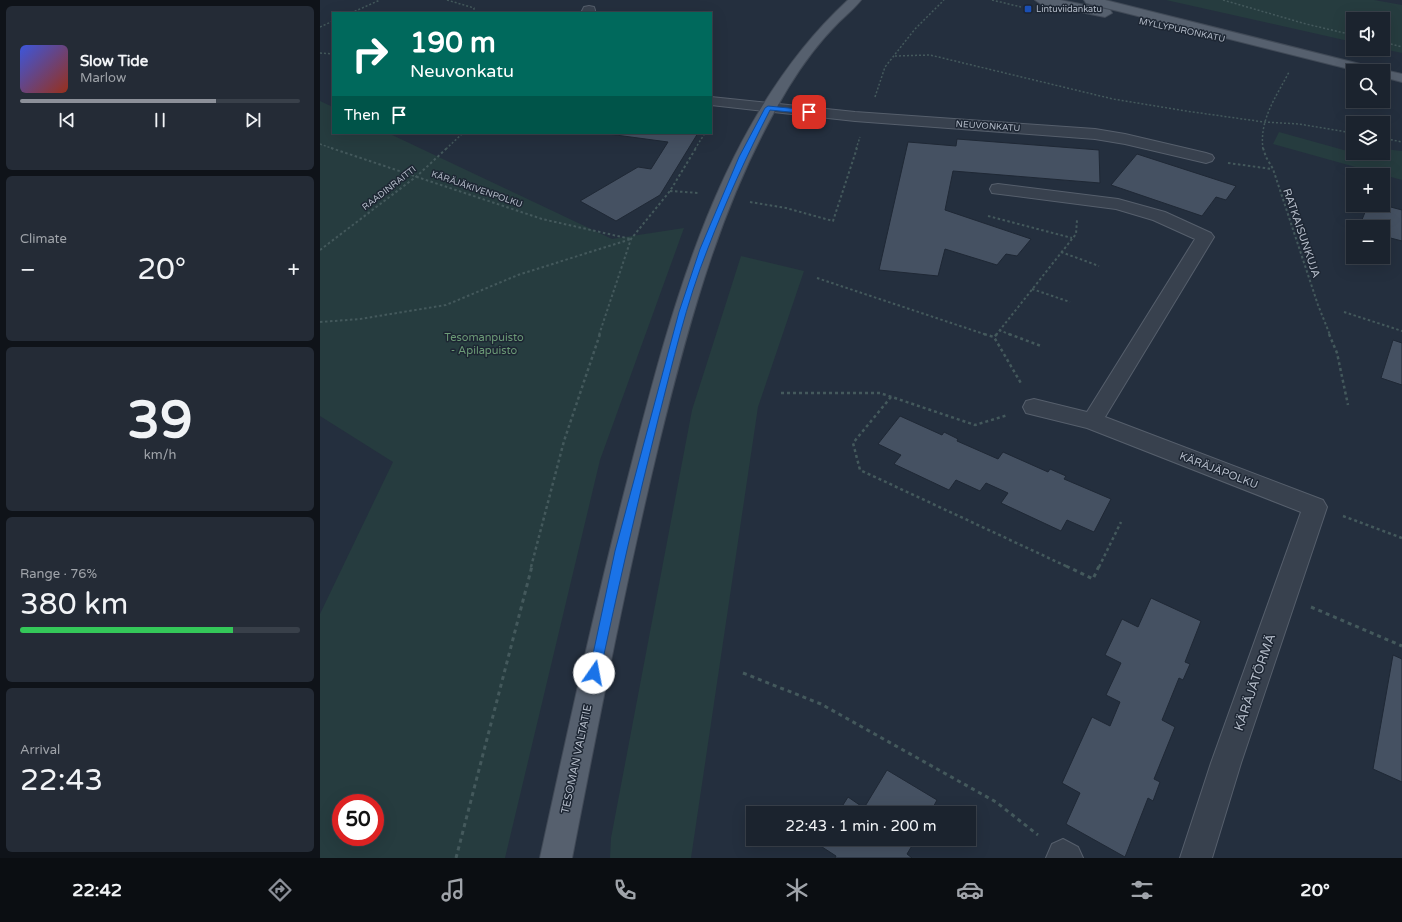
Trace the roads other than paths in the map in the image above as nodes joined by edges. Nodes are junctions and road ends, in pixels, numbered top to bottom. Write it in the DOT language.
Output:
graph roads {
  1 [pos="856,0"];
  2 [pos="1041,0"];
  3 [pos="1090,0"];
  4 [pos="1324,59"];
  5 [pos="1346,64"];
  6 [pos="1390,75"];
  7 [pos="1402,78"];
  8 [pos="712,101"];
  9 [pos="768,108"];
  10 [pos="1206,158"];
  11 [pos="998,189"];
  12 [pos="1034,407"];
  13 [pos="1092,421"];
  14 [pos="1315,507"];
  15 [pos="556,858"];
  16 [pos="1196,858"];
  1 -- 9 [label="main road, TESOMAN VALTATIE"];
  2 -- 4 [label="main road, MYLLYPURONKATU"];
  3 -- 4 [label="main road, MYLLYPURONKATU"];
  4 -- 5 [label="main road, MYLLYPURONKATU"];
  6 -- 7 [label="main road"];
  8 -- 9 [label="street, NEUVONKATU"];
  9 -- 10 [label="street, NEUVONKATU"];
  9 -- 15 [label="main road, TESOMAN VALTATIE"];
  11 -- 13 [label="street"];
  12 -- 13 [label="street, KÄRÄJÄPOLKU"];
  13 -- 14 [label="street, KÄRÄJÄPOLKU"];
  14 -- 16 [label="street, KÄRÄJÄTÖRMÄ"];
}
